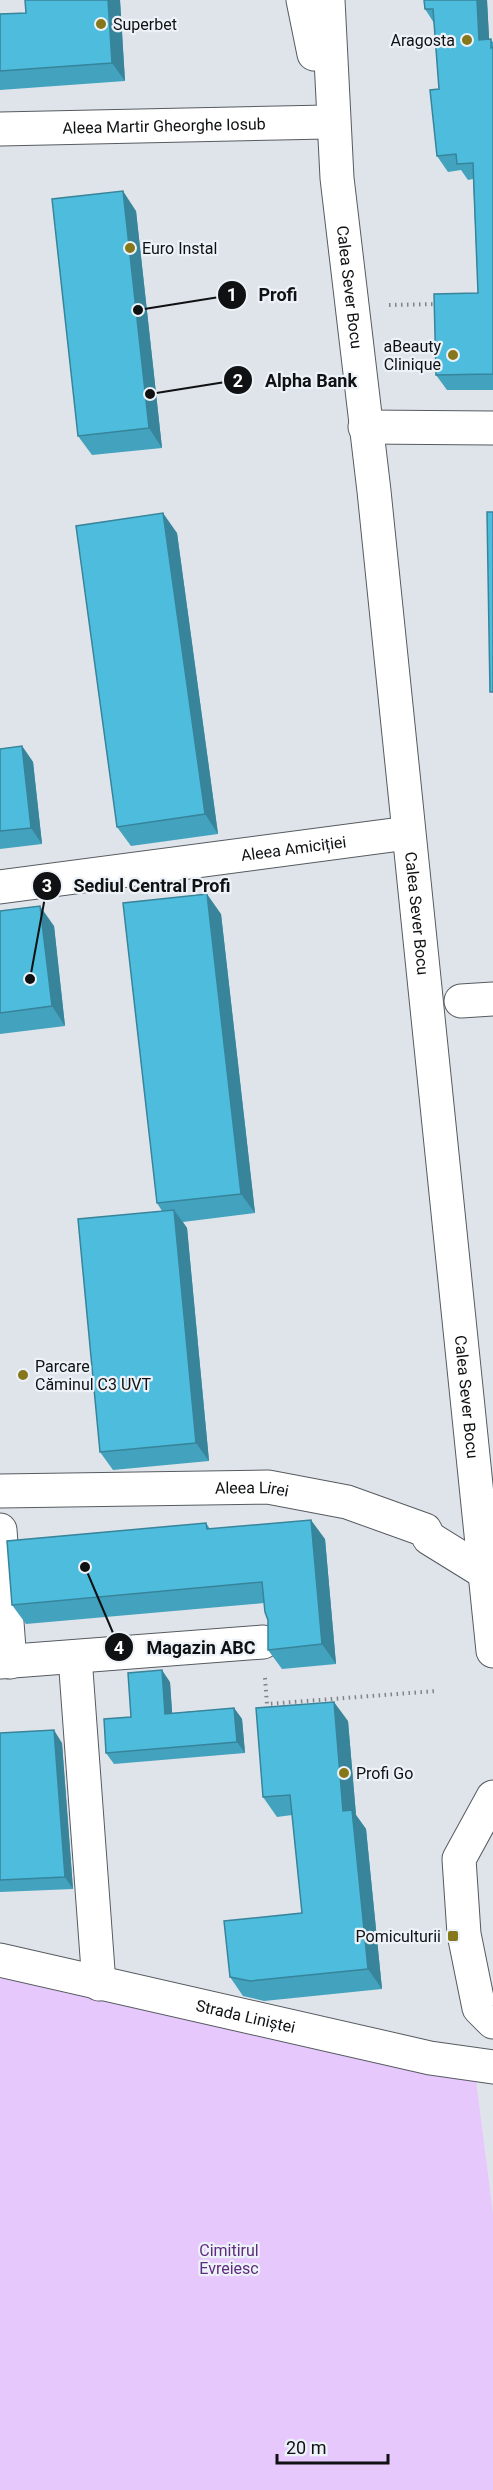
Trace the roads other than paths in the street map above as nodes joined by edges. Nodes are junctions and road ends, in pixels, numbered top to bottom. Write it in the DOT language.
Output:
graph roads {
  1 [pos="303,0"];
  2 [pos="328,0"];
  3 [pos="327,122"];
  4 [pos="0,129"];
  5 [pos="337,178"];
  6 [pos="365,427"];
  7 [pos="493,429"];
  8 [pos="408,833"];
  9 [pos="0,887"];
  10 [pos="493,999"];
  11 [pos="461,1001"];
  12 [pos="0,1491"];
  13 [pos="0,1530"];
  14 [pos="484,1572"];
  15 [pos="263,1642"];
  16 [pos="493,1651"];
  17 [pos="75,1657"];
  18 [pos="5,1662"];
  19 [pos="493,1797"];
  20 [pos="0,1960"];
  21 [pos="99,1984"];
  22 [pos="493,2022"];
  23 [pos="493,2067"];
  1 -- 3 [label="street, Calea Sever Bocu"];
  2 -- 5 [label="street, Calea Sever Bocu"];
  3 -- 4 [label="street, Aleea Martir Gheorghe Iosub"];
  3 -- 5 [label="street, Calea Sever Bocu"];
  5 -- 6 [label="street, Calea Sever Bocu"];
  6 -- 7 [label="street"];
  6 -- 8 [label="street, Calea Sever Bocu"];
  8 -- 9 [label="street, Aleea Amiciției"];
  8 -- 14 [label="street, Calea Sever Bocu"];
  10 -- 11 [label="street"];
  12 -- 14 [label="street, Aleea Lirei"];
  13 -- 18 [label="street"];
  14 -- 16 [label="street, Calea Sever Bocu"];
  15 -- 17 [label="street"];
  17 -- 18 [label="street"];
  17 -- 21 [label="street"];
  19 -- 22 [label="street"];
  20 -- 21 [label="street, Strada Liniștei"];
  21 -- 23 [label="street, Strada Liniștei"];
}
